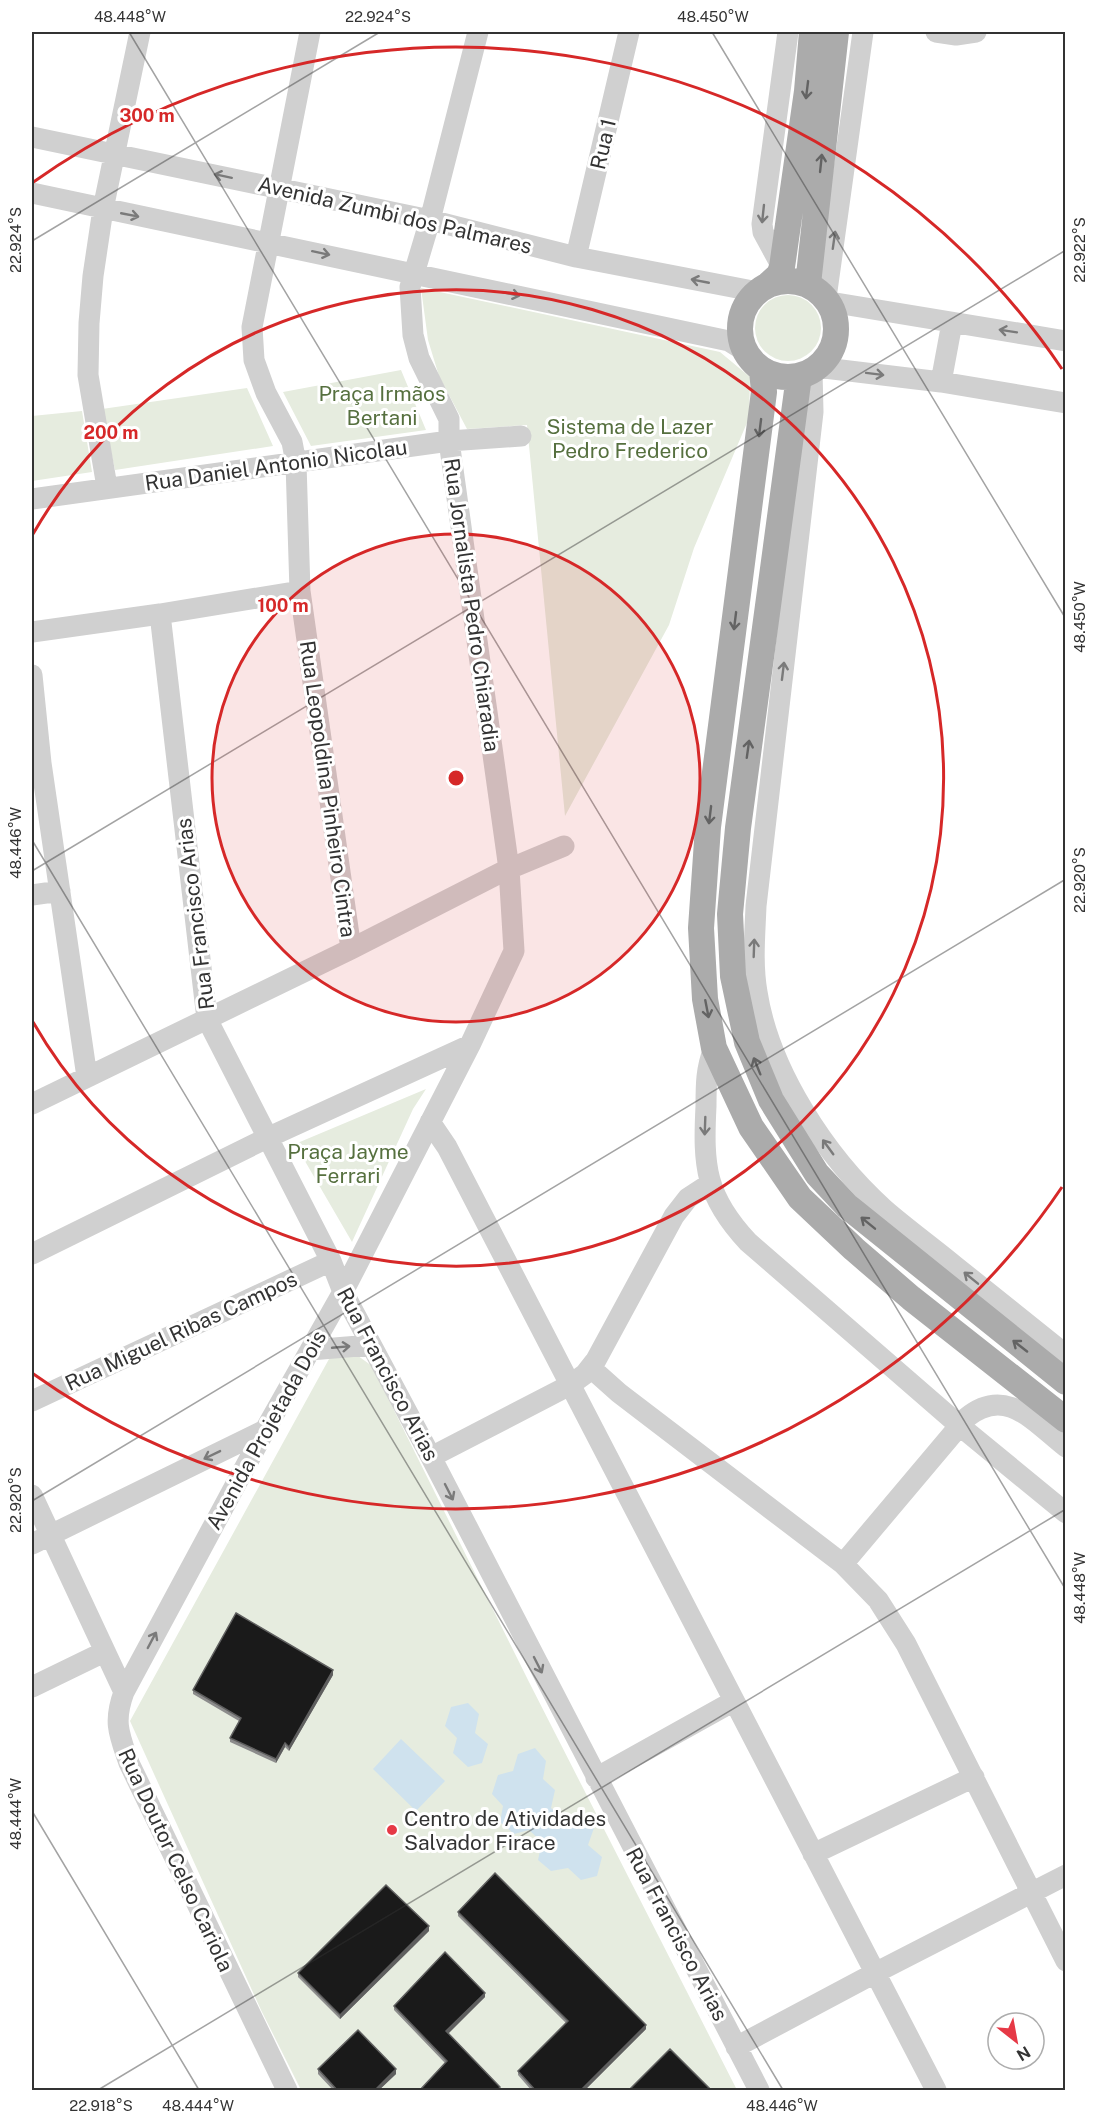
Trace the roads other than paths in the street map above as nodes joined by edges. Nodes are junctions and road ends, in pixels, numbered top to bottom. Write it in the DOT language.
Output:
graph roads {
  1 [pos="140,32"];
  2 [pos="310,32"];
  3 [pos="478,32"];
  4 [pos="629,32"];
  5 [pos="788,32"];
  6 [pos="812,32"];
  7 [pos="836,32"];
  8 [pos="863,32"];
  9 [pos="936,32"];
  10 [pos="976,32"];
  11 [pos="32,137"];
  12 [pos="114,153"];
  13 [pos="279,188"];
  14 [pos="32,193"];
  15 [pos="103,209"];
  16 [pos="430,220"];
  17 [pos="268,242"];
  18 [pos="576,257"];
  19 [pos="415,274"];
  20 [pos="770,281"];
  21 [pos="821,295"];
  22 [pos="952,323"];
  23 [pos="1065,341"];
  24 [pos="745,351"];
  25 [pos="762,370"];
  26 [pos="809,372"];
  27 [pos="941,382"];
  28 [pos="1065,403"];
  29 [pos="521,436"];
  30 [pos="449,441"];
  31 [pos="296,463"];
  32 [pos="106,488"];
  33 [pos="32,500"];
  34 [pos="300,591"];
  35 [pos="160,614"];
  36 [pos="32,632"];
  37 [pos="32,675"];
  38 [pos="36,763"];
  39 [pos="564,846"];
  40 [pos="509,869"];
  41 [pos="60,891"];
  42 [pos="32,895"];
  43 [pos="351,949"];
  44 [pos="207,1019"];
  45 [pos="470,1045"];
  46 [pos="714,1048"];
  47 [pos="87,1077"];
  48 [pos="32,1104"];
  49 [pos="430,1122"];
  50 [pos="269,1137"];
  51 [pos="711,1183"];
  52 [pos="32,1254"];
  53 [pos="331,1261"];
  54 [pos="343,1292"];
  55 [pos="371,1345"];
  56 [pos="310,1350"];
  57 [pos="1065,1355"];
  58 [pos="591,1368"];
  59 [pos="1065,1382"];
  60 [pos="570,1385"];
  61 [pos="1025,1389"];
  62 [pos="32,1401"];
  63 [pos="1065,1420"];
  64 [pos="960,1426"];
  65 [pos="265,1430"];
  66 [pos="1065,1446"];
  67 [pos="431,1457"];
  68 [pos="32,1496"];
  69 [pos="1065,1513"];
  70 [pos="51,1534"];
  71 [pos="32,1544"];
  72 [pos="843,1564"];
  73 [pos="104,1652"];
  74 [pos="32,1687"];
  75 [pos="124,1692"];
  76 [pos="734,1701"];
  77 [pos="974,1777"];
  78 [pos="596,1778"];
  79 [pos="813,1854"];
  80 [pos="1065,1875"];
  81 [pos="1032,1892"];
  82 [pos="1065,1961"];
  83 [pos="875,1972"];
  84 [pos="736,2047"];
  85 [pos="287,2091"];
  86 [pos="759,2091"];
  87 [pos="936,2091"];
  1 -- 12 [label="street"];
  2 -- 13 [label="street, Rua Leopoldina Pinheiro Cintra"];
  3 -- 16 [label="street, Rua Jornalista Pedro Chiaradia"];
  4 -- 18 [label="street, Rua 1"];
  5 -- 20 [label="street, one-way"];
  6 -- 20 [label="main road, one-way"];
  21 -- 7 [label="main road, one-way"];
  21 -- 8 [label="street, one-way"];
  9 -- 10 [label="street"];
  11 -- 12 [label="street, Avenida Zumbi dos Palmares"];
  13 -- 12 [label="street, Avenida Zumbi dos Palmares, one-way"];
  12 -- 15 [label="street"];
  13 -- 16 [label="street, Avenida Zumbi dos Palmares"];
  13 -- 17 [label="street, Rua Leopoldina Pinheiro Cintra"];
  14 -- 15 [label="street"];
  15 -- 17 [label="street, one-way"];
  15 -- 32 [label="street"];
  16 -- 18 [label="street, Avenida Zumbi dos Palmares"];
  16 -- 19 [label="street, Rua Jornalista Pedro Chiaradia"];
  17 -- 19 [label="street, one-way"];
  17 -- 31 [label="street, Rua Leopoldina Pinheiro Cintra"];
  20 -- 18 [label="street, Avenida Zumbi dos Palmares, one-way"];
  19 -- 24 [label="street, one-way"];
  19 -- 30 [label="street, Rua Jornalista Pedro Chiaradia"];
  20 -- 21 [label="main road"];
  20 -- 24 [label="main road"];
  21 -- 22 [label="street"];
  21 -- 26 [label="main road"];
  23 -- 22 [label="street, one-way"];
  22 -- 27 [label="street"];
  24 -- 25 [label="main road"];
  25 -- 26 [label="main road"];
  25 -- 46 [label="main road, one-way"];
  26 -- 27 [label="street, one-way"];
  57 -- 26 [label="street, one-way"];
  59 -- 26 [label="main road, one-way"];
  27 -- 28 [label="street"];
  29 -- 30 [label="street, Rua Daniel Antonio Nicolau"];
  30 -- 31 [label="street, Rua Daniel Antonio Nicolau"];
  30 -- 40 [label="street, Rua Jornalista Pedro Chiaradia"];
  31 -- 32 [label="street, Rua Daniel Antonio Nicolau"];
  31 -- 34 [label="street, Rua Leopoldina Pinheiro Cintra"];
  32 -- 33 [label="street, Rua Daniel Antonio Nicolau"];
  34 -- 35 [label="street"];
  34 -- 43 [label="street, Rua Leopoldina Pinheiro Cintra"];
  35 -- 36 [label="street"];
  35 -- 44 [label="street, Rua Francisco Arias"];
  37 -- 38 [label="street"];
  38 -- 41 [label="street"];
  39 -- 40 [label="street"];
  40 -- 43 [label="street"];
  40 -- 45 [label="street, Avenida Projetada Dois"];
  41 -- 42 [label="street"];
  41 -- 47 [label="street"];
  43 -- 44 [label="street"];
  44 -- 47 [label="street"];
  44 -- 50 [label="street, Rua Francisco Arias"];
  45 -- 49 [label="street, Avenida Projetada Dois"];
  45 -- 50 [label="street"];
  46 -- 51 [label="street, one-way"];
  46 -- 61 [label="main road"];
  47 -- 48 [label="street"];
  49 -- 54 [label="street, Avenida Projetada Dois"];
  49 -- 60 [label="street"];
  50 -- 52 [label="street"];
  50 -- 53 [label="street, Rua Francisco Arias"];
  51 -- 58 [label="street"];
  51 -- 64 [label="street"];
  53 -- 54 [label="street, Rua Francisco Arias"];
  53 -- 62 [label="street, Rua Miguel Ribas Campos"];
  54 -- 55 [label="street, Rua Francisco Arias"];
  54 -- 56 [label="street, Avenida Projetada Dois"];
  56 -- 55 [label="street, one-way"];
  55 -- 67 [label="street, Rua Francisco Arias"];
  56 -- 65 [label="street, Avenida Projetada Dois"];
  58 -- 60 [label="street"];
  58 -- 72 [label="street"];
  60 -- 67 [label="street"];
  60 -- 76 [label="street"];
  61 -- 63 [label="main road"];
  61 -- 66 [label="street"];
  64 -- 66 [label="street"];
  64 -- 69 [label="street"];
  64 -- 72 [label="street"];
  65 -- 70 [label="street, one-way"];
  75 -- 65 [label="street, Avenida Projetada Dois, one-way"];
  67 -- 78 [label="street, Rua Francisco Arias, one-way"];
  68 -- 70 [label="street"];
  70 -- 71 [label="street"];
  70 -- 73 [label="street"];
  72 -- 77 [label="street"];
  73 -- 74 [label="street"];
  73 -- 75 [label="street"];
  75 -- 85 [label="street, Rua Doutor Celso Cariola"];
  76 -- 78 [label="street"];
  76 -- 79 [label="street"];
  77 -- 79 [label="street"];
  77 -- 81 [label="street"];
  78 -- 84 [label="street, Rua Francisco Arias"];
  79 -- 83 [label="street"];
  80 -- 81 [label="street"];
  81 -- 82 [label="street"];
  81 -- 83 [label="street"];
  83 -- 84 [label="street"];
  83 -- 87 [label="street"];
  84 -- 86 [label="street, Rua Francisco Arias"];
}
